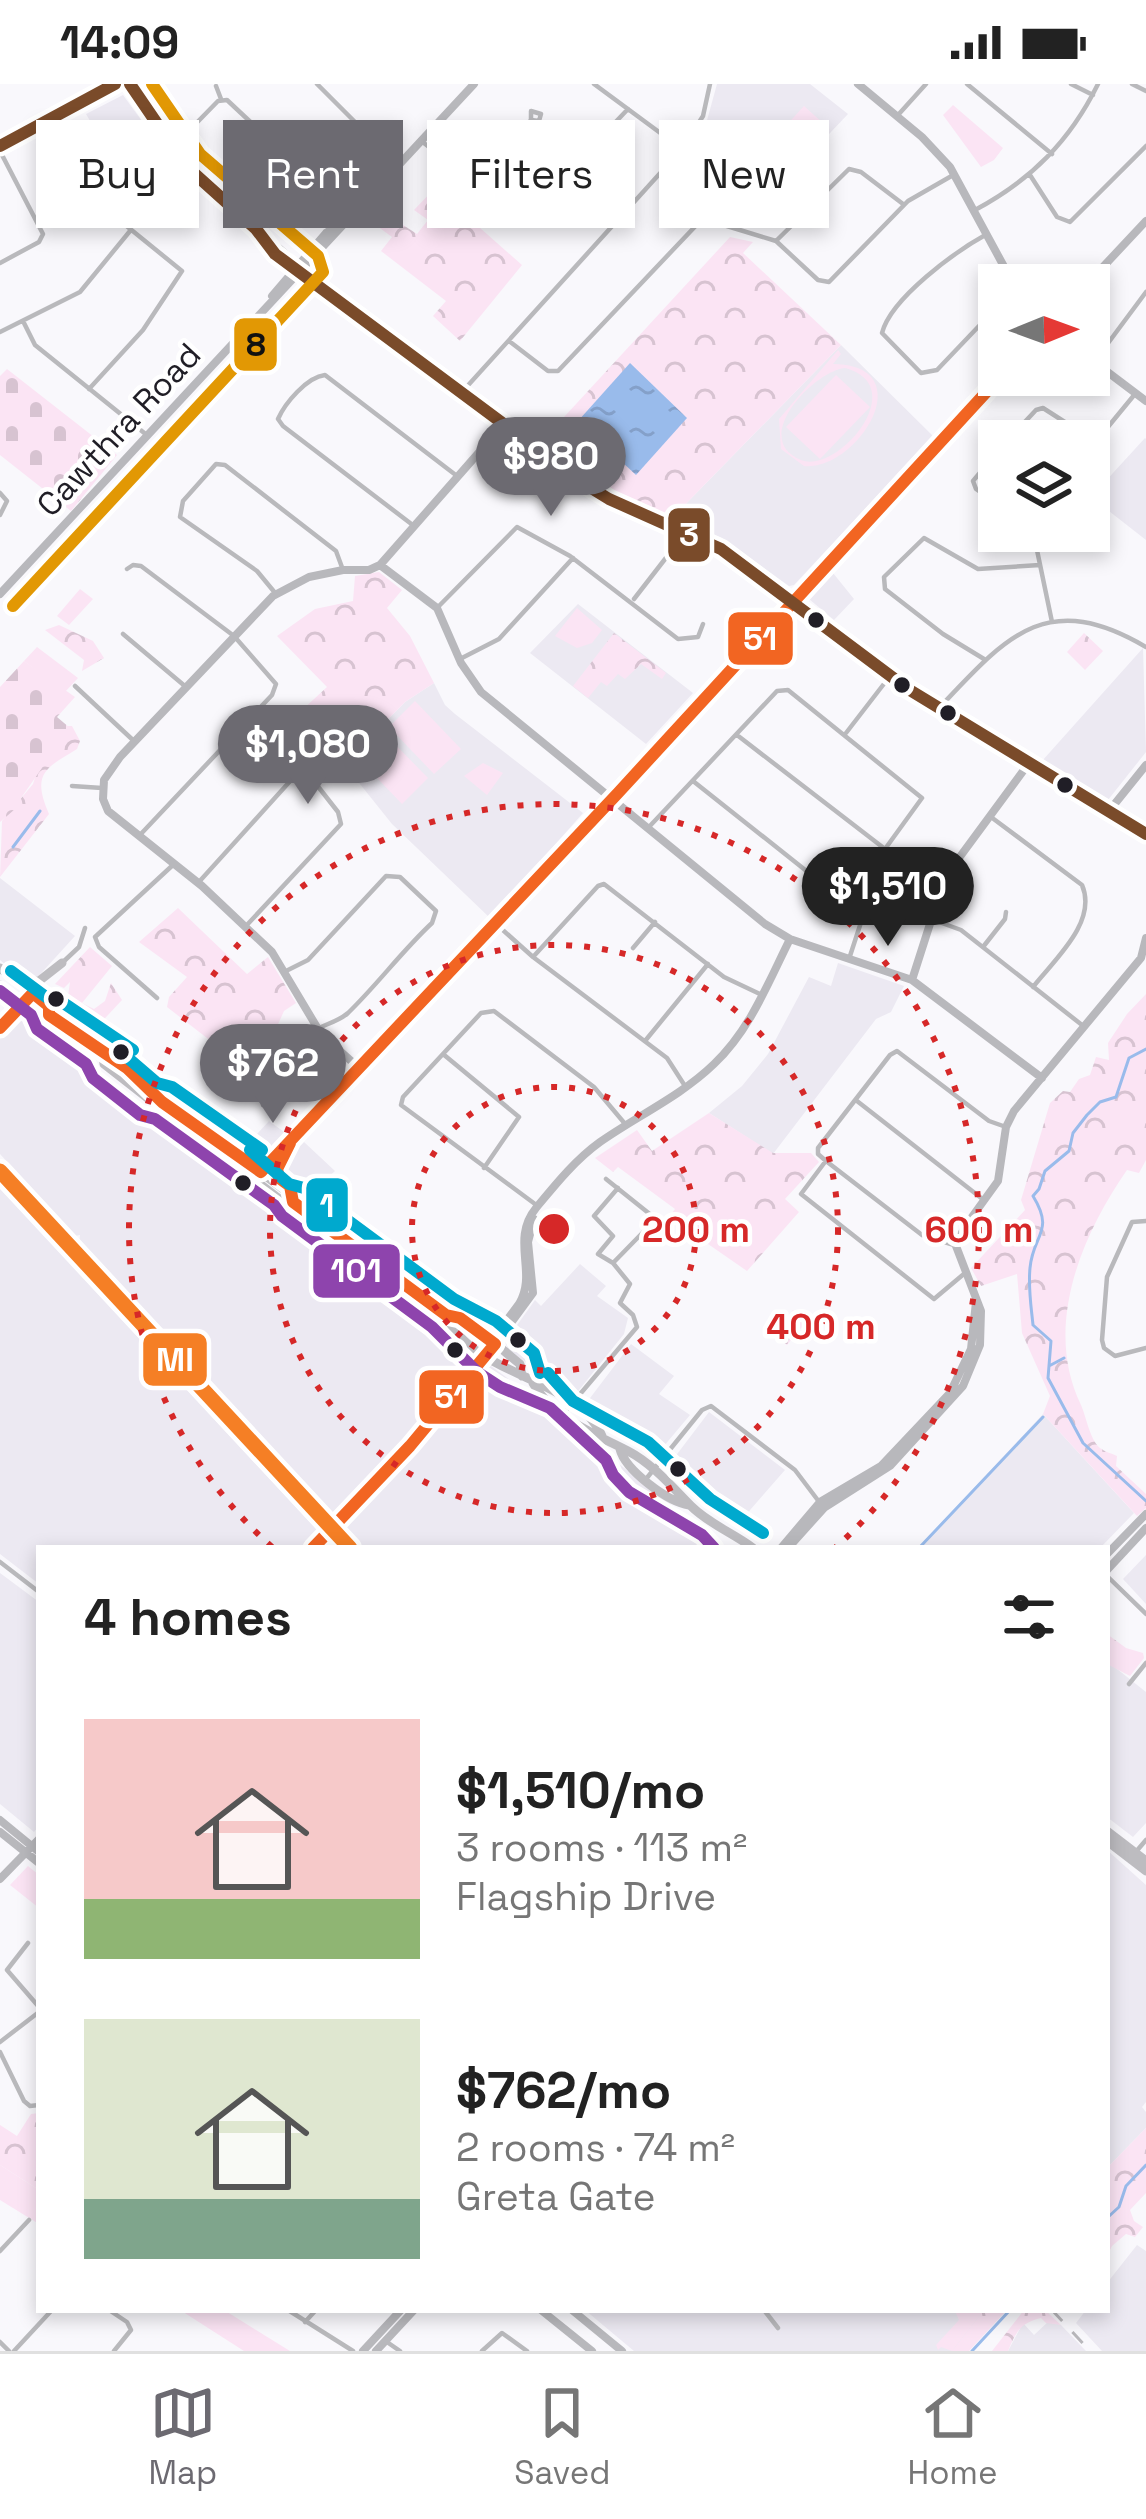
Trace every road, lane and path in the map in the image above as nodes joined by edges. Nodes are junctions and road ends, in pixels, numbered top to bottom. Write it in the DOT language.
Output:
graph roads {
  1 [pos="115,84"];
  2 [pos="130,84"];
  3 [pos="317,84"];
  4 [pos="474,84"];
  5 [pos="594,84"];
  6 [pos="710,84"];
  7 [pos="858,84"];
  8 [pos="926,84"];
  9 [pos="967,84"];
  10 [pos="1071,84"];
  11 [pos="1099,84"];
  12 [pos="1132,84"];
  13 [pos="216,86"];
  14 [pos="1146,91"];
  15 [pos="1093,95"];
  16 [pos="221,99"];
  17 [pos="628,109"];
  18 [pos="56,116"];
  19 [pos="896,117"];
  20 [pos="154,120"];
  21 [pos="618,120"];
  22 [pos="700,120"];
  23 [pos="199,121"];
  24 [pos="659,131"];
  25 [pos="420,140"];
  26 [pos="427,145"];
  27 [pos="1146,146"];
  28 [pos="0,149"];
  29 [pos="1052,154"];
  30 [pos="199,174"];
  31 [pos="955,174"];
  32 [pos="1030,175"];
  33 [pos="659,176"];
  34 [pos="904,205"];
  35 [pos="975,210"];
  36 [pos="1146,221"];
  37 [pos="693,228"];
  38 [pos="728,228"];
  39 [pos="130,231"];
  40 [pos="987,234"];
  41 [pos="776,241"];
  42 [pos="316,249"];
  43 [pos="280,251"];
  44 [pos="0,263"];
  45 [pos="1003,264"];
  46 [pos="1106,264"];
  47 [pos="299,268"];
  48 [pos="281,282"];
  49 [pos="323,285"];
  50 [pos="1146,292"];
  51 [pos="272,298"];
  52 [pos="23,321"];
  53 [pos="978,327"];
  54 [pos="0,332"];
  55 [pos="1110,337"];
  56 [pos="509,341"];
  57 [pos="1110,374"];
  58 [pos="89,389"];
  59 [pos="462,392"];
  60 [pos="1136,394"];
  61 [pos="982,396"];
  62 [pos="1146,400"];
  63 [pos="1027,420"];
  64 [pos="1061,420"];
  65 [pos="504,424"];
  66 [pos="1110,425"];
  67 [pos="148,436"];
  68 [pos="457,476"];
  69 [pos="0,494"];
  70 [pos="0,514"];
  71 [pos="414,526"];
  72 [pos="686,532"];
  73 [pos="1037,552"];
  74 [pos="573,558"];
  75 [pos="380,565"];
  76 [pos="1040,565"];
  77 [pos="127,569"];
  78 [pos="344,570"];
  79 [pos="0,594"];
  80 [pos="276,594"];
  81 [pos="633,601"];
  82 [pos="791,601"];
  83 [pos="437,608"];
  84 [pos="1052,622"];
  85 [pos="703,624"];
  86 [pos="123,634"];
  87 [pos="233,636"];
  88 [pos="1146,647"];
  89 [pos="460,659"];
  90 [pos="984,659"];
  91 [pos="890,676"];
  92 [pos="75,686"];
  93 [pos="186,687"];
  94 [pos="939,708"];
  95 [pos="737,735"];
  96 [pos="844,735"];
  97 [pos="135,742"];
  98 [pos="1029,763"];
  99 [pos="1146,766"];
  100 [pos="693,781"];
  101 [pos="72,786"];
  102 [pos="102,788"];
  103 [pos="612,798"];
  104 [pos="1109,811"];
  105 [pos="991,818"];
  106 [pos="648,828"];
  107 [pos="1146,834"];
  108 [pos="139,836"];
  109 [pos="885,849"];
  110 [pos="175,865"];
  111 [pos="198,883"];
  112 [pos="869,896"];
  113 [pos="1006,912"];
  114 [pos="931,919"];
  115 [pos="495,922"];
  116 [pos="655,922"];
  117 [pos="86,928"];
  118 [pos="245,928"];
  119 [pos="1146,938"];
  120 [pos="790,939"];
  121 [pos="983,947"];
  122 [pos="633,948"];
  123 [pos="533,957"];
  124 [pos="849,959"];
  125 [pos="62,963"];
  126 [pos="708,964"];
  127 [pos="0,968"];
  128 [pos="286,971"];
  129 [pos="12,977"];
  130 [pos="912,980"];
  131 [pos="0,985"];
  132 [pos="1033,987"];
  133 [pos="33,993"];
  134 [pos="762,995"];
  135 [pos="157,998"];
  136 [pos="24,1003"];
  137 [pos="49,1015"];
  138 [pos="0,1028"];
  139 [pos="1086,1028"];
  140 [pos="320,1029"];
  141 [pos="646,1041"];
  142 [pos="443,1054"];
  143 [pos="294,1058"];
  144 [pos="362,1067"];
  145 [pos="1042,1078"];
  146 [pos="686,1087"];
  147 [pos="855,1100"];
  148 [pos="626,1125"];
  149 [pos="1006,1127"];
  150 [pos="289,1147"];
  151 [pos="826,1161"];
  152 [pos="484,1168"];
  153 [pos="260,1177"];
  154 [pos="606,1179"];
  155 [pos="618,1188"];
  156 [pos="291,1197"];
  157 [pos="985,1201"];
  158 [pos="538,1207"];
  159 [pos="1146,1220"];
  160 [pos="956,1246"];
  161 [pos="614,1263"];
  162 [pos="965,1273"];
  163 [pos="446,1315"];
  164 [pos="493,1343"];
  165 [pos="1146,1348"];
  166 [pos="484,1353"];
  167 [pos="527,1379"];
  168 [pos="572,1405"];
  169 [pos="563,1414"];
  170 [pos="602,1436"];
  171 [pos="650,1475"];
  172 [pos="822,1505"];
  173 [pos="1145,1520"];
  174 [pos="733,1542"];
  175 [pos="316,1545"];
  176 [pos="787,1545"];
  177 [pos="1110,1551"];
  178 [pos="0,1562"];
  179 [pos="1110,1569"];
  180 [pos="1110,1576"];
  181 [pos="36,1590"];
  182 [pos="1146,1613"];
  183 [pos="1146,1663"];
  184 [pos="1129,1684"];
  185 [pos="0,1820"];
  186 [pos="0,1832"];
  187 [pos="1110,1834"];
  188 [pos="1146,1840"];
  189 [pos="1110,1843"];
  190 [pos="34,1847"];
  191 [pos="1132,1856"];
  192 [pos="1146,1861"];
  193 [pos="1146,1870"];
  194 [pos="0,1879"];
  195 [pos="28,1943"];
  196 [pos="36,2005"];
  197 [pos="36,2012"];
  198 [pos="0,2042"];
  199 [pos="0,2052"];
  200 [pos="36,2105"];
  201 [pos="29,2220"];
  202 [pos="2,2246"];
  203 [pos="49,2313"];
  204 [pos="114,2313"];
  205 [pos="292,2313"];
  206 [pos="313,2313"];
  207 [pos="399,2313"];
  208 [pos="410,2313"];
  209 [pos="546,2313"];
  210 [pos="576,2313"];
  211 [pos="766,2313"];
  212 [pos="305,2322"];
  213 [pos="778,2327"];
  214 [pos="382,2337"];
  215 [pos="0,2342"];
  216 [pos="11,2351"];
  217 [pos="114,2351"];
  218 [pos="353,2351"];
  219 [pos="363,2351"];
  220 [pos="376,2351"];
  221 [pos="400,2351"];
  222 [pos="482,2351"];
  223 [pos="527,2351"];
  224 [pos="592,2351"];
  225 [pos="622,2351"];
  1 -- 18 [label="street"];
  2 -- 20 [label="street"];
  3 -- 16 [label="street"];
  4 -- 25 [label="street, Cawthra Road"];
  5 -- 17 [label="street"];
  6 -- 22 [label="street"];
  7 -- 19 [label="street"];
  8 -- 19 [label="street"];
  9 -- 29 [label="street"];
  10 -- 15 [label="street"];
  11 -- 15 [label="street"];
  12 -- 14 [label="street"];
  13 -- 16 [label="street"];
  15 -- 29 [label="street"];
  16 -- 23 [label="street"];
  17 -- 21 [label="street"];
  17 -- 24 [label="street"];
  18 -- 28 [label="street"];
  18 -- 39 [label="street"];
  19 -- 31 [label="street"];
  25 -- 26 [label="street"];
  25 -- 42 [label="street, Cawthra Road"];
  27 -- 32 [label="street"];
  28 -- 44 [label="street"];
  29 -- 32 [label="street"];
  30 -- 43 [label="street"];
  31 -- 34 [label="street"];
  31 -- 35 [label="street"];
  32 -- 35 [label="street"];
  33 -- 56 [label="street"];
  34 -- 41 [label="street"];
  34 -- 41 [label="street"];
  35 -- 40 [label="street"];
  36 -- 46 [label="street"];
  37 -- 56 [label="street"];
  38 -- 41 [label="street"];
  39 -- 52 [label="street"];
  39 -- 58 [label="street"];
  40 -- 45 [label="street"];
  40 -- 53 [label="street"];
  42 -- 43 [label="street"];
  42 -- 47 [label="street, Cawthra Road"];
  42 -- 49 [label="street"];
  43 -- 47 [label="street"];
  43 -- 48 [label="street"];
  47 -- 48 [label="street, Cawthra Road"];
  47 -- 49 [label="street"];
  47 -- 51 [label="street, Cawthra Road"];
  48 -- 51 [label="street, Cawthra Road"];
  49 -- 59 [label="street"];
  50 -- 55 [label="street"];
  51 -- 67 [label="street, Cawthra Road"];
  52 -- 54 [label="street"];
  52 -- 58 [label="street"];
  56 -- 59 [label="street"];
  57 -- 60 [label="street"];
  58 -- 67 [label="street"];
  59 -- 65 [label="street"];
  60 -- 62 [label="street"];
  60 -- 66 [label="street"];
  61 -- 82 [label="street"];
  63 -- 64 [label="street"];
  65 -- 68 [label="street"];
  65 -- 72 [label="street"];
  67 -- 79 [label="street, Cawthra Road"];
  68 -- 71 [label="street"];
  68 -- 71 [label="street"];
  69 -- 70 [label="street"];
  71 -- 75 [label="street"];
  72 -- 81 [label="street"];
  72 -- 82 [label="street"];
  73 -- 76 [label="street"];
  74 -- 81 [label="street"];
  74 -- 83 [label="street"];
  74 -- 89 [label="street"];
  75 -- 78 [label="street"];
  75 -- 83 [label="street"];
  76 -- 84 [label="street"];
  76 -- 90 [label="street"];
  77 -- 87 [label="street"];
  78 -- 80 [label="street"];
  78 -- 80 [label="street"];
  80 -- 87 [label="street"];
  81 -- 85 [label="street"];
  82 -- 91 [label="street"];
  82 -- 103 [label="street"];
  83 -- 89 [label="street"];
  84 -- 88 [label="street"];
  84 -- 90 [label="street"];
  86 -- 93 [label="street"];
  87 -- 93 [label="street"];
  87 -- 108 [label="street"];
  89 -- 103 [label="street"];
  90 -- 94 [label="street"];
  91 -- 94 [label="street"];
  91 -- 96 [label="street"];
  92 -- 97 [label="street"];
  93 -- 97 [label="street"];
  94 -- 98 [label="street"];
  95 -- 96 [label="street"];
  95 -- 100 [label="street"];
  95 -- 109 [label="street"];
  96 -- 109 [label="street"];
  97 -- 102 [label="street"];
  98 -- 104 [label="street"];
  98 -- 105 [label="street"];
  99 -- 104 [label="street"];
  100 -- 106 [label="street"];
  100 -- 112 [label="street"];
  101 -- 102 [label="street"];
  102 -- 108 [label="street"];
  103 -- 106 [label="street"];
  103 -- 115 [label="street"];
  104 -- 107 [label="street"];
  105 -- 114 [label="street"];
  105 -- 132 [label="street"];
  106 -- 120 [label="street"];
  108 -- 110 [label="street"];
  109 -- 112 [label="street"];
  110 -- 111 [label="street"];
  110 -- 135 [label="street"];
  111 -- 118 [label="street"];
  111 -- 118 [label="street"];
  112 -- 124 [label="street"];
  113 -- 121 [label="street"];
  114 -- 121 [label="street"];
  114 -- 130 [label="street"];
  115 -- 123 [label="street"];
  115 -- 144 [label="street"];
  116 -- 122 [label="street"];
  116 -- 123 [label="street"];
  116 -- 126 [label="street"];
  117 -- 125 [label="street"];
  118 -- 128 [label="street"];
  119 -- 139 [label="street"];
  120 -- 124 [label="street"];
  120 -- 134 [label="street"];
  121 -- 132 [label="street"];
  123 -- 141 [label="street"];
  124 -- 130 [label="street"];
  125 -- 129 [label="main road"];
  125 -- 133 [label="street"];
  126 -- 134 [label="street"];
  126 -- 141 [label="street"];
  127 -- 129 [label="main road"];
  128 -- 140 [label="street"];
  128 -- 140 [label="street"];
  129 -- 133 [label="main road"];
  130 -- 145 [label="street"];
  131 -- 136 [label="main road"];
  132 -- 139 [label="street"];
  133 -- 136 [label="street"];
  133 -- 137 [label="main road"];
  134 -- 146 [label="street"];
  136 -- 137 [label="main road"];
  136 -- 138 [label="street"];
  137 -- 153 [label="main road"];
  139 -- 145 [label="street"];
  140 -- 143 [label="street"];
  140 -- 144 [label="street"];
  141 -- 146 [label="street"];
  142 -- 148 [label="street"];
  142 -- 152 [label="street"];
  142 -- 152 [label="street"];
  143 -- 143 [label="street"];
  144 -- 150 [label="street"];
  145 -- 149 [label="street"];
  146 -- 148 [label="street"];
  147 -- 149 [label="street"];
  147 -- 151 [label="street"];
  147 -- 157 [label="street"];
  148 -- 158 [label="street"];
  149 -- 157 [label="street"];
  150 -- 153 [label="street"];
  150 -- 156 [label="main road"];
  151 -- 160 [label="street"];
  151 -- 162 [label="street"];
  152 -- 158 [label="street"];
  153 -- 156 [label="main road"];
  154 -- 155 [label="street"];
  155 -- 161 [label="street"];
  155 -- 161 [label="street"];
  156 -- 163 [label="main road"];
  157 -- 160 [label="street"];
  158 -- 164 [label="street"];
  159 -- 165 [label="street"];
  160 -- 162 [label="street"];
  161 -- 168 [label="street"];
  162 -- 172 [label="street"];
  163 -- 164 [label="main road"];
  163 -- 166 [label="main road"];
  164 -- 166 [label="street"];
  164 -- 167 [label="main road"];
  166 -- 167 [label="main road"];
  166 -- 175 [label="street"];
  167 -- 168 [label="main road"];
  167 -- 169 [label="main road"];
  168 -- 169 [label="street"];
  168 -- 170 [label="main road"];
  169 -- 170 [label="main road"];
  170 -- 171 [label="main road"];
  171 -- 172 [label="street"];
  171 -- 174 [label="main road"];
  172 -- 176 [label="street"];
  173 -- 177 [label="street"];
  173 -- 179 [label="street"];
  178 -- 181 [label="street"];
  180 -- 182 [label="street"];
  183 -- 184 [label="street"];
  185 -- 190 [label="street"];
  186 -- 190 [label="street"];
  187 -- 191 [label="main road"];
  188 -- 191 [label="street"];
  189 -- 191 [label="main road"];
  190 -- 194 [label="street"];
  191 -- 192 [label="main road"];
  191 -- 193 [label="main road"];
  195 -- 196 [label="street"];
  197 -- 198 [label="street"];
  199 -- 200 [label="street"];
  201 -- 202 [label="street"];
  203 -- 216 [label="street"];
  204 -- 217 [label="street"];
  205 -- 212 [label="street"];
  206 -- 212 [label="street"];
  207 -- 214 [label="street"];
  208 -- 214 [label="street"];
  209 -- 224 [label="street"];
  210 -- 225 [label="street"];
  211 -- 213 [label="street"];
  212 -- 218 [label="street"];
  214 -- 219 [label="street"];
  214 -- 220 [label="street"];
  214 -- 221 [label="street"];
  215 -- 216 [label="street"];
  222 -- 223 [label="street"];
}
